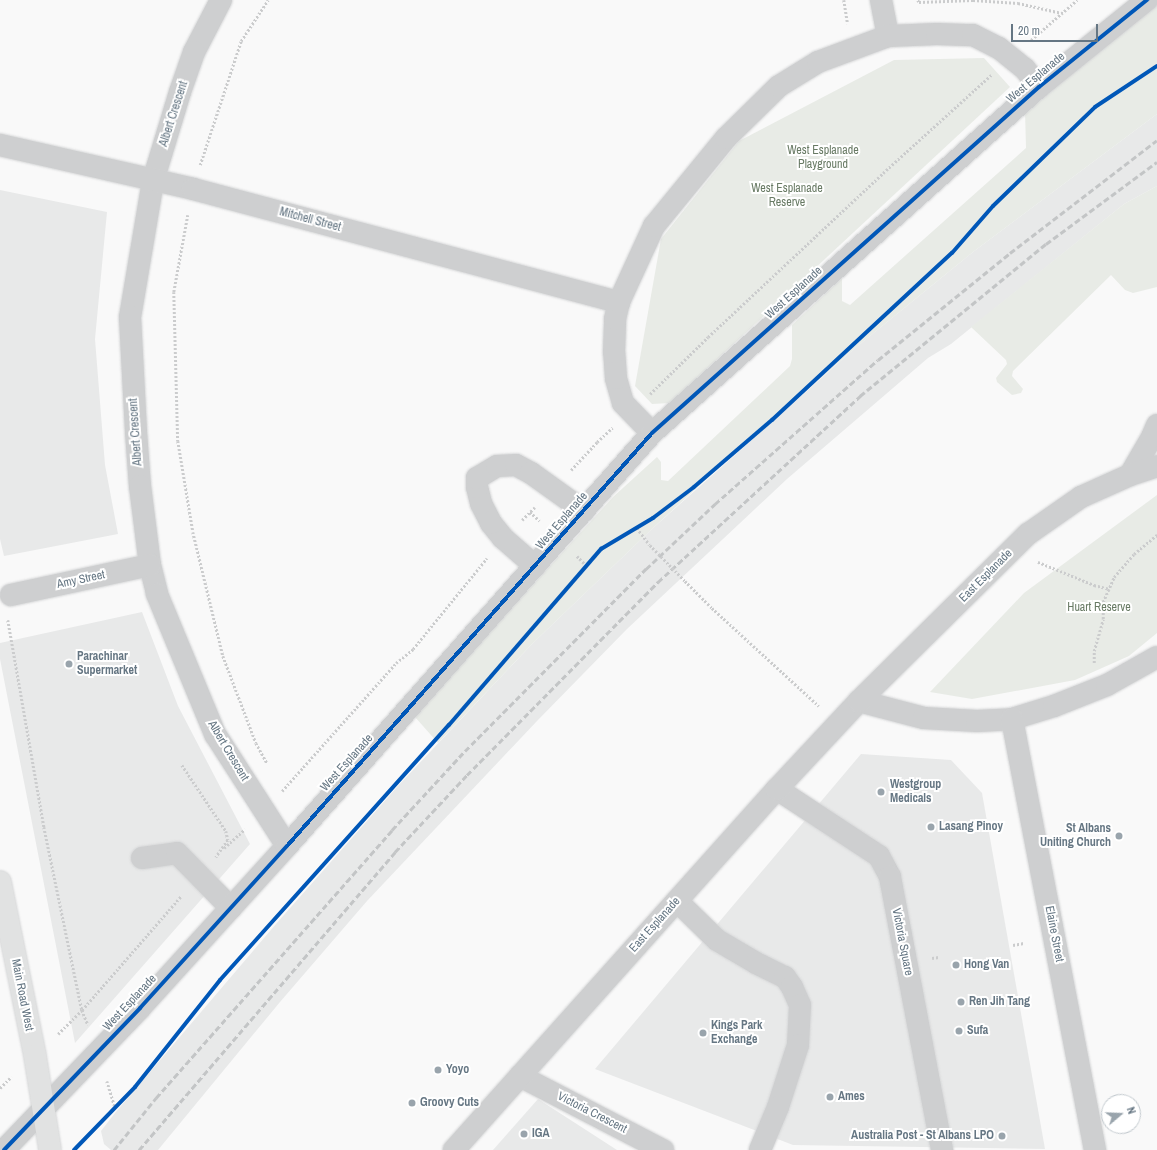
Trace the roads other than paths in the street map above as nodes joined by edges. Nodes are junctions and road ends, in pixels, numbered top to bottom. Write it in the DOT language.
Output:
graph roads {
  1 [pos="222,0"];
  2 [pos="881,0"];
  3 [pos="1147,0"];
  4 [pos="888,36"];
  5 [pos="1039,87"];
  6 [pos="0,145"];
  7 [pos="153,181"];
  8 [pos="619,302"];
  9 [pos="1157,425"];
  10 [pos="652,434"];
  11 [pos="1157,466"];
  12 [pos="1130,475"];
  13 [pos="584,511"];
  14 [pos="150,564"];
  15 [pos="535,566"];
  16 [pos="11,595"];
  17 [pos="1157,657"];
  18 [pos="859,701"];
  19 [pos="1012,719"];
  20 [pos="777,789"];
  21 [pos="287,846"];
  22 [pos="142,858"];
  23 [pos="0,882"];
  24 [pos="677,901"];
  25 [pos="231,908"];
  26 [pos="520,1076"];
  27 [pos="44,1108"];
  28 [pos="4,1150"];
  29 [pos="50,1150"];
  30 [pos="454,1150"];
  31 [pos="663,1150"];
  32 [pos="760,1150"];
  33 [pos="942,1150"];
  34 [pos="1095,1150"];
  1 -- 7 [label="street, Albert Crescent"];
  2 -- 4 [label="street"];
  3 -- 5 [label="street, West Esplanade"];
  4 -- 5 [label="street, West Esplanade"];
  4 -- 8 [label="street, West Esplanade"];
  5 -- 10 [label="street, West Esplanade"];
  6 -- 7 [label="street, Mitchell Street"];
  7 -- 8 [label="street, Mitchell Street"];
  7 -- 14 [label="street, Albert Crescent"];
  8 -- 10 [label="street, West Esplanade"];
  9 -- 12 [label="street"];
  10 -- 13 [label="street, West Esplanade"];
  11 -- 12 [label="street, East Esplanade"];
  12 -- 18 [label="street, East Esplanade"];
  13 -- 15 [label="street, West Esplanade"];
  13 -- 15 [label="street"];
  14 -- 16 [label="street, Amy Street"];
  14 -- 21 [label="street, Albert Crescent"];
  15 -- 21 [label="street, West Esplanade"];
  17 -- 19 [label="street"];
  18 -- 19 [label="street"];
  18 -- 20 [label="street, East Esplanade"];
  19 -- 34 [label="street, Elaine Street"];
  20 -- 24 [label="street, East Esplanade"];
  20 -- 33 [label="street, Victoria Square"];
  21 -- 25 [label="street, West Esplanade"];
  22 -- 25 [label="street"];
  23 -- 27 [label="main road, Main Road West"];
  24 -- 26 [label="street, East Esplanade"];
  24 -- 32 [label="street"];
  25 -- 27 [label="street, West Esplanade"];
  26 -- 30 [label="street, East Esplanade"];
  26 -- 31 [label="street, Victoria Crescent"];
  27 -- 28 [label="street, West Esplanade"];
  27 -- 29 [label="main road, Main Road West"];
}
